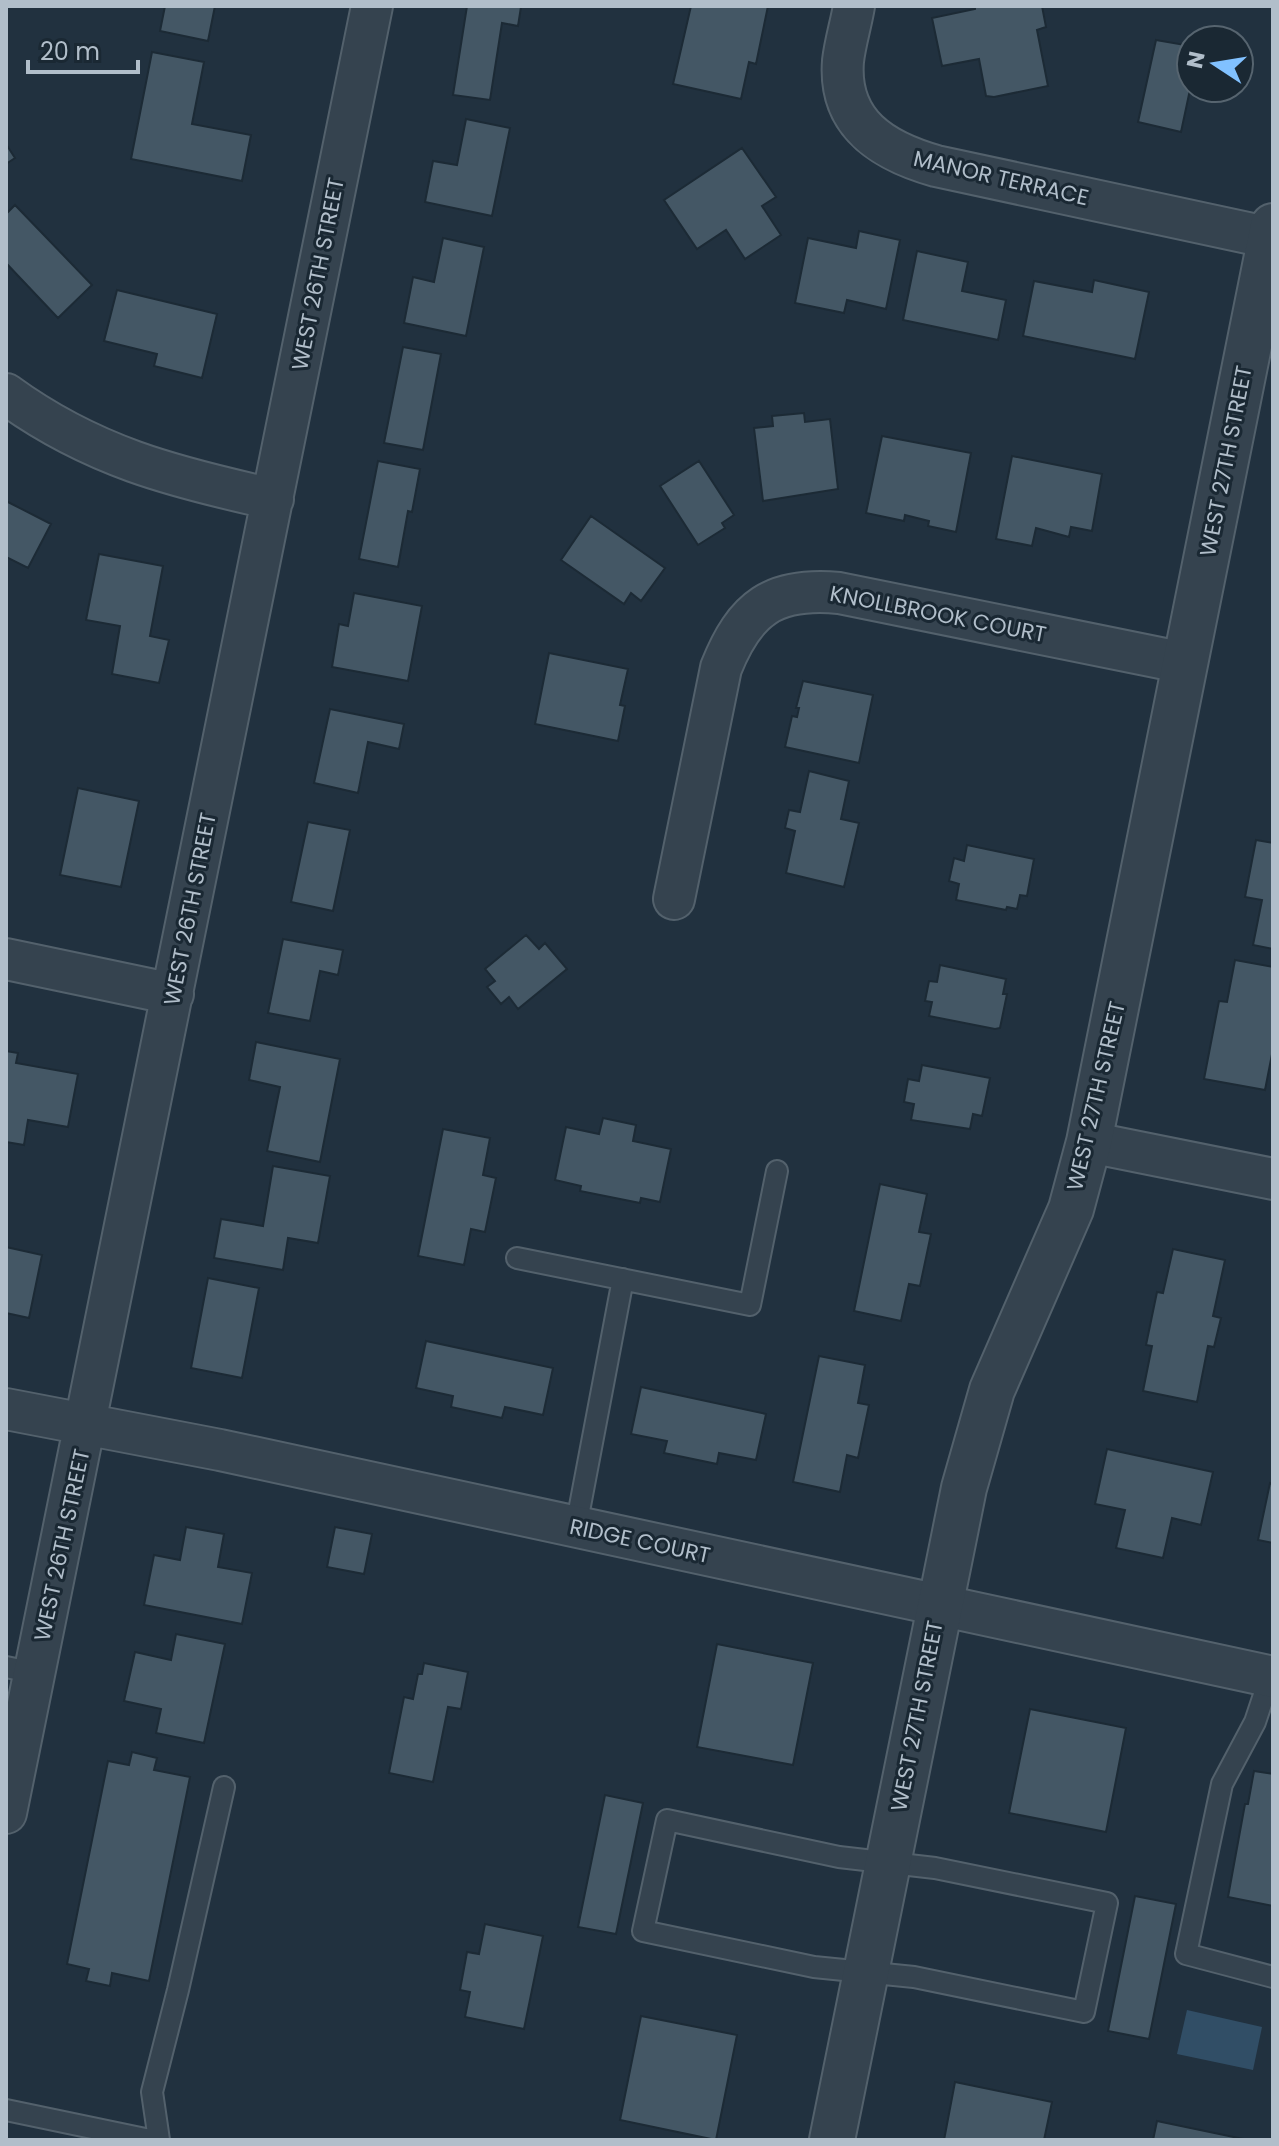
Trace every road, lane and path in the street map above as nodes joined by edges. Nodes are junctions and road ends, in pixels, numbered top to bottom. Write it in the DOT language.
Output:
graph roads {
  1 [pos="372,6"];
  2 [pos="854,6"];
  3 [pos="1272,232"];
  4 [pos="6,394"];
  5 [pos="273,499"];
  6 [pos="1185,663"];
  7 [pos="674,899"];
  8 [pos="6,959"];
  9 [pos="173,994"];
  10 [pos="1089,1142"];
  11 [pos="777,1171"];
  12 [pos="1273,1179"];
  13 [pos="517,1258"];
  14 [pos="623,1279"];
  15 [pos="6,1409"];
  16 [pos="86,1425"];
  17 [pos="576,1527"];
  18 [pos="939,1605"];
  19 [pos="20,1670"];
  20 [pos="1272,1677"];
  21 [pos="224,1787"];
  22 [pos="6,1813"];
  23 [pos="888,1862"];
  24 [pos="866,1972"];
  25 [pos="1273,1977"];
  26 [pos="6,2110"];
  27 [pos="150,2140"];
  28 [pos="159,2140"];
  29 [pos="832,2140"];
  1 -- 5 [label="street, WEST 26TH STREET"];
  2 -- 3 [label="street, MANOR TERRACE"];
  3 -- 6 [label="street, WEST 27TH STREET"];
  4 -- 5 [label="street"];
  5 -- 9 [label="street, WEST 26TH STREET"];
  6 -- 7 [label="street, KNOLLBROOK COURT"];
  6 -- 10 [label="street, WEST 27TH STREET"];
  8 -- 9 [label="street"];
  9 -- 16 [label="street, WEST 26TH STREET"];
  10 -- 12 [label="street"];
  10 -- 18 [label="street, WEST 27TH STREET"];
  11 -- 14 [label="lane"];
  13 -- 14 [label="lane"];
  14 -- 17 [label="lane"];
  15 -- 16 [label="street, RIDGE COURT"];
  16 -- 17 [label="street, RIDGE COURT"];
  16 -- 19 [label="street, WEST 26TH STREET"];
  17 -- 18 [label="street, RIDGE COURT"];
  18 -- 20 [label="street, RIDGE COURT"];
  18 -- 23 [label="street, WEST 27TH STREET"];
  19 -- 22 [label="street, WEST 26TH STREET"];
  20 -- 25 [label="lane"];
  21 -- 28 [label="lane"];
  23 -- 24 [label="street, WEST 27TH STREET"];
  23 -- 24 [label="lane"];
  23 -- 24 [label="lane"];
  24 -- 29 [label="street, WEST 27TH STREET"];
  26 -- 27 [label="lane"];
}
